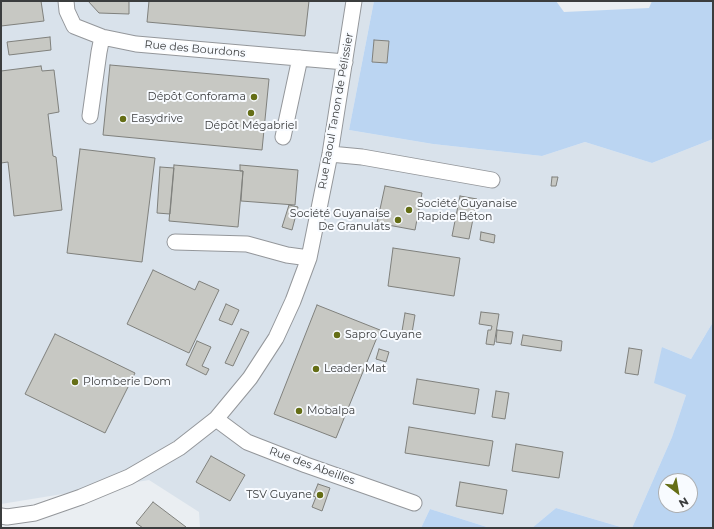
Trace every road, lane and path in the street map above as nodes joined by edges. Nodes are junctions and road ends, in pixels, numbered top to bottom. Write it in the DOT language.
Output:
graph roads {
  1 [pos="66,1"];
  2 [pos="354,1"];
  3 [pos="102,37"];
  4 [pos="300,58"];
  5 [pos="345,62"];
  6 [pos="90,116"];
  7 [pos="283,137"];
  8 [pos="330,154"];
  9 [pos="492,180"];
  10 [pos="175,242"];
  11 [pos="309,258"];
  12 [pos="216,419"];
  13 [pos="414,503"];
  14 [pos="35,513"];
  15 [pos="1,516"];
  16 [pos="23,528"];
  1 -- 3 [label="street, Rue des Bourdons"];
  2 -- 5 [label="street, Rue Raoul Tanon de Pélissier"];
  3 -- 4 [label="street, Rue des Bourdons"];
  3 -- 6 [label="street"];
  4 -- 5 [label="street, Rue des Bourdons"];
  4 -- 7 [label="street"];
  5 -- 8 [label="street, Rue Raoul Tanon de Pélissier"];
  8 -- 9 [label="street"];
  8 -- 11 [label="street, Rue Raoul Tanon de Pélissier"];
  10 -- 11 [label="street"];
  11 -- 12 [label="street, Rue Raoul Tanon de Pélissier"];
  12 -- 13 [label="street, Rue des Abeilles"];
  12 -- 14 [label="street, Rue Raoul Tanon de Pélissier"];
  14 -- 15 [label="street, Rue Raoul Tanon de Pélissier"];
  14 -- 16 [label="street"];
}
